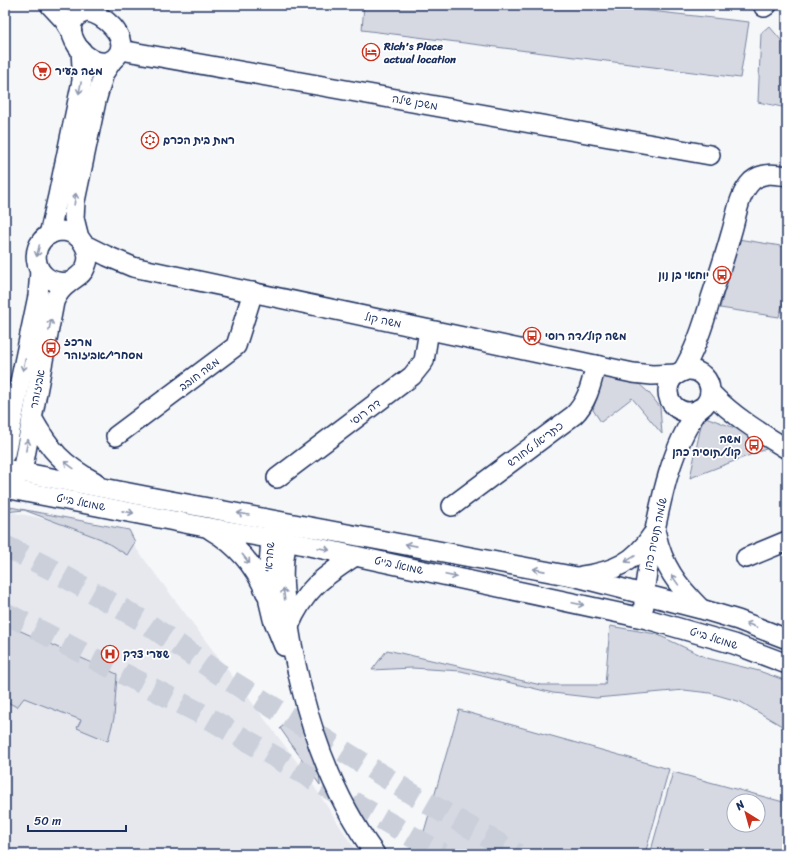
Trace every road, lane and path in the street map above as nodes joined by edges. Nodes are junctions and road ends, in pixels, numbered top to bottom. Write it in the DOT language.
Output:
graph roads {
  1 [pos="50,5"];
  2 [pos="90,11"];
  3 [pos="72,33"];
  4 [pos="81,50"];
  5 [pos="116,55"];
  6 [pos="710,155"];
  7 [pos="787,176"];
  8 [pos="49,234"];
  9 [pos="82,241"];
  10 [pos="133,267"];
  11 [pos="40,271"];
  12 [pos="76,278"];
  13 [pos="253,292"];
  14 [pos="429,330"];
  15 [pos="701,334"];
  16 [pos="596,365"];
  17 [pos="633,373"];
  18 [pos="680,373"];
  19 [pos="704,396"];
  20 [pos="673,404"];
  21 [pos="10,417"];
  22 [pos="32,418"];
  23 [pos="116,436"];
  24 [pos="787,449"];
  25 [pos="676,451"];
  26 [pos="5,454"];
  27 [pos="277,478"];
  28 [pos="9,479"];
  29 [pos="115,491"];
  30 [pos="452,506"];
  31 [pos="281,521"];
  32 [pos="205,527"];
  33 [pos="655,530"];
  34 [pos="278,539"];
  35 [pos="787,541"];
  36 [pos="355,556"];
  37 [pos="746,558"];
  38 [pos="577,577"];
  39 [pos="644,593"];
  40 [pos="269,602"];
  41 [pos="701,608"];
  42 [pos="647,619"];
  43 [pos="289,626"];
  44 [pos="787,639"];
  45 [pos="787,664"];
  46 [pos="302,688"];
  47 [pos="376,854"];
  1 -- 2 [label="street"];
  1 -- 3 [label="street"];
  2 -- 3 [label="street"];
  2 -- 5 [label="street"];
  3 -- 4 [label="street"];
  4 -- 5 [label="street"];
  4 -- 8 [label="street, אביזוהר, one-way"];
  5 -- 6 [label="street, משכן שילה"];
  9 -- 5 [label="street, אביזוהר, one-way"];
  7 -- 15 [label="street"];
  8 -- 9 [label="street"];
  8 -- 11 [label="street, אביזוהר, one-way"];
  9 -- 10 [label="street, משה קול"];
  9 -- 12 [label="street, אביזוהר"];
  10 -- 12 [label="street, משה קול"];
  10 -- 13 [label="street, משה קול"];
  11 -- 12 [label="street"];
  11 -- 21 [label="street, אביזוהר, one-way"];
  22 -- 12 [label="street, אביזוהר, one-way"];
  13 -- 14 [label="street, משה קול"];
  13 -- 23 [label="street, משה חובב"];
  14 -- 16 [label="street, משה קול"];
  14 -- 27 [label="street, דה רוסי"];
  15 -- 18 [label="street"];
  15 -- 19 [label="street"];
  16 -- 17 [label="street, משה קול"];
  16 -- 30 [label="street, כתריאל טחורש"];
  17 -- 18 [label="street, משה קול"];
  17 -- 20 [label="street, משה קול"];
  18 -- 19 [label="street"];
  18 -- 20 [label="street"];
  19 -- 20 [label="street"];
  19 -- 24 [label="street"];
  19 -- 25 [label="street, שלמה תוסיה כהן"];
  20 -- 25 [label="street, שלמה תוסיה כהן"];
  21 -- 26 [label="street, אביזוהר"];
  28 -- 22 [label="street, אביזוהר, one-way"];
  29 -- 22 [label="street, one-way"];
  25 -- 33 [label="street, שלמה תוסיה כהן"];
  28 -- 29 [label="street, שמואל בייט"];
  28 -- 32 [label="street, שמואל בייט, one-way"];
  31 -- 29 [label="street, שמואל בייט, one-way"];
  31 -- 34 [label="street, שחראי"];
  38 -- 31 [label="street, שמואל בייט, one-way"];
  32 -- 34 [label="street, שמואל בייט"];
  32 -- 40 [label="street, one-way"];
  33 -- 38 [label="street, one-way"];
  33 -- 39 [label="street, שלמה תוסיה כהן"];
  41 -- 33 [label="street, one-way"];
  34 -- 36 [label="street, שמואל בייט, one-way"];
  34 -- 40 [label="street, שחראי"];
  43 -- 34 [label="street, שחראי, one-way"];
  35 -- 37 [label="street"];
  36 -- 42 [label="street, שמואל בייט, one-way"];
  36 -- 43 [label="street"];
  38 -- 39 [label="street, שמואל בייט"];
  39 -- 41 [label="street, שמואל בייט"];
  39 -- 42 [label="street, שלמה תוסיה כהן"];
  40 -- 46 [label="street, שחראי"];
  44 -- 41 [label="street, שמואל בייט, one-way"];
  42 -- 45 [label="street, שמואל בייט"];
  43 -- 46 [label="street, שחראי"];
  46 -- 47 [label="street, שחראי"];
}
